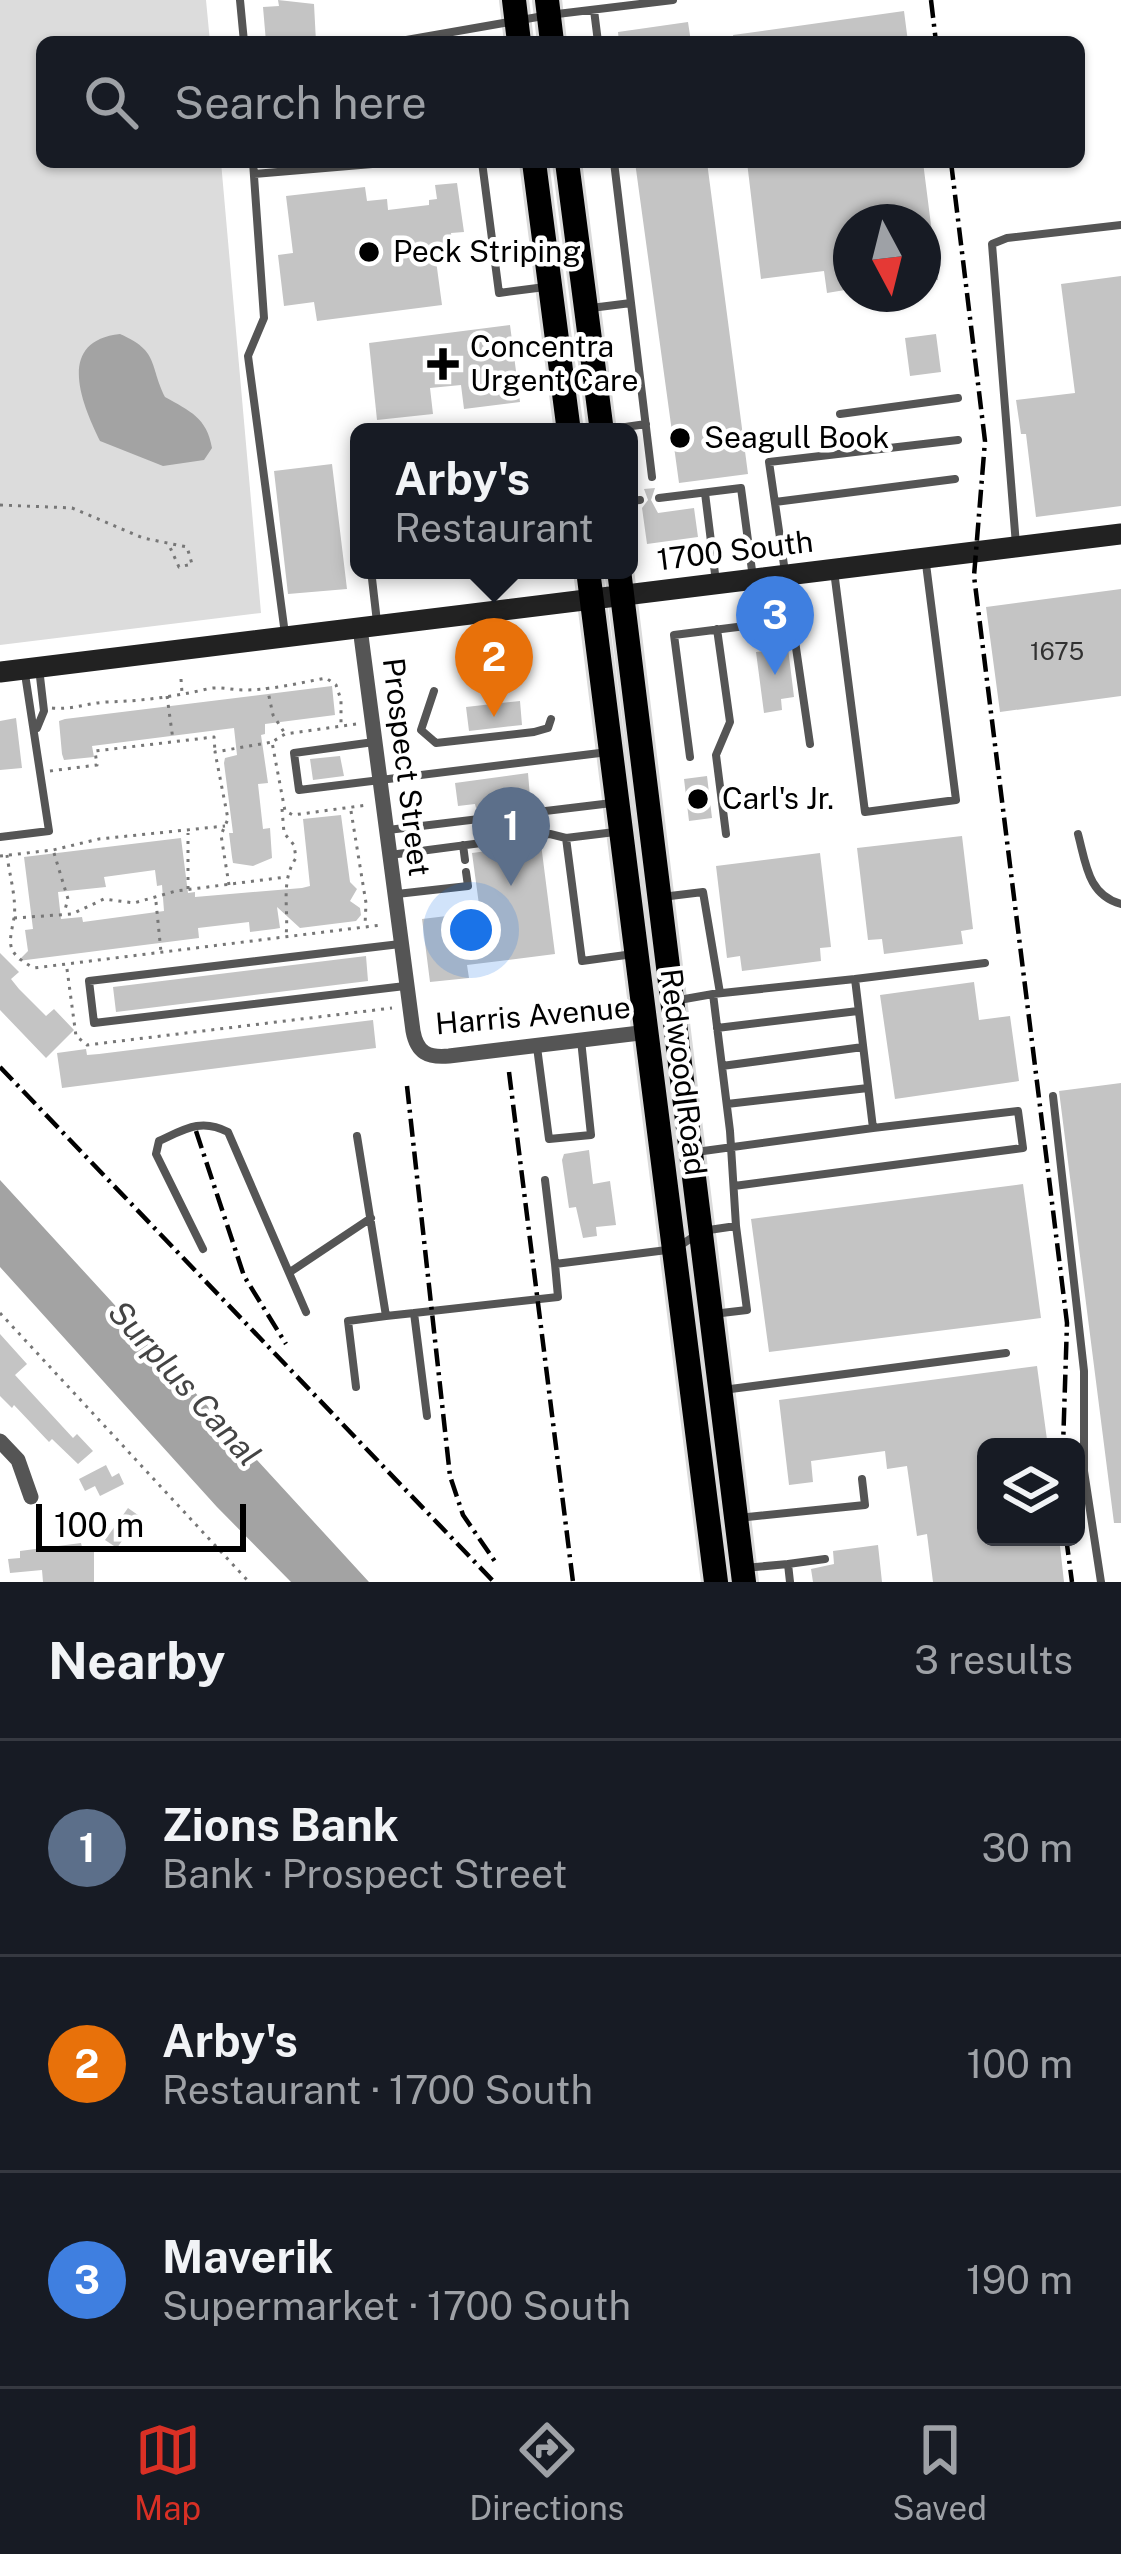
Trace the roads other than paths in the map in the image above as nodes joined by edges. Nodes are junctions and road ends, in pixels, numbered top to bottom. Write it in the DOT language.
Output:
graph roads {
  1 [pos="241,0"];
  2 [pos="673,0"];
  3 [pos="548,8"];
  4 [pos="594,10"];
  5 [pos="516,21"];
  6 [pos="244,36"];
  7 [pos="430,36"];
  8 [pos="597,36"];
  9 [pos="254,168"];
  10 [pos="325,168"];
  11 [pos="483,168"];
  12 [pos="535,168"];
  13 [pos="568,168"];
  14 [pos="615,168"];
  15 [pos="254,174"];
  16 [pos="1121,225"];
  17 [pos="550,286"];
  18 [pos="631,303"];
  19 [pos="585,309"];
  20 [pos="958,398"];
  21 [pos="840,414"];
  22 [pos="568,423"];
  23 [pos="601,423"];
  24 [pos="646,424"];
  25 [pos="638,425"];
  26 [pos="958,440"];
  27 [pos="652,477"];
  28 [pos="955,479"];
  29 [pos="705,493"];
  30 [pos="659,498"];
  31 [pos="775,502"];
  32 [pos="1121,534"];
  33 [pos="1016,547"];
  34 [pos="925,558"];
  35 [pos="834,569"];
  36 [pos="787,575"];
  37 [pos="370,579"];
  38 [pos="589,579"];
  39 [pos="753,579"];
  40 [pos="620,583"];
  41 [pos="716,584"];
  42 [pos="592,599"];
  43 [pos="793,620"];
  44 [pos="369,627"];
  45 [pos="718,629"];
  46 [pos="285,637"];
  47 [pos="32,668"];
  48 [pos="0,672"];
  49 [pos="434,691"];
  50 [pos="551,719"];
  51 [pos="36,729"];
  52 [pos="375,742"];
  53 [pos="811,745"];
  54 [pos="612,751"];
  55 [pos="690,758"];
  56 [pos="380,780"];
  57 [pos="619,802"];
  58 [pos="387,830"];
  59 [pos="622,831"];
  60 [pos="726,834"];
  61 [pos="1078,834"];
  62 [pos="0,837"];
  63 [pos="566,838"];
  64 [pos="463,845"];
  65 [pos="390,855"];
  66 [pos="465,860"];
  67 [pos="466,872"];
  68 [pos="395,895"];
  69 [pos="660,898"];
  70 [pos="1121,904"];
  71 [pos="401,944"];
  72 [pos="638,953"];
  73 [pos="985,963"];
  74 [pos="855,979"];
  75 [pos="407,986"];
  76 [pos="717,994"];
  77 [pos="673,1000"];
  78 [pos="859,1011"];
  79 [pos="717,1028"];
  80 [pos="648,1032"];
  81 [pos="581,1040"];
  82 [pos="537,1046"];
  83 [pos="864,1047"];
  84 [pos="423,1053"];
  85 [pos="722,1066"];
  86 [pos="868,1088"];
  87 [pos="1053,1096"];
  88 [pos="727,1104"];
  89 [pos="873,1129"];
  90 [pos="357,1136"];
  91 [pos="731,1147"];
  92 [pos="692,1153"];
  93 [pos="545,1180"];
  94 [pos="734,1186"];
  95 [pos="371,1219"];
  96 [pos="736,1226"];
  97 [pos="702,1231"];
  98 [pos="202,1249"];
  99 [pos="675,1249"];
  100 [pos="554,1264"];
  101 [pos="290,1272"];
  102 [pos="306,1312"];
  103 [pos="414,1313"];
  104 [pos="712,1314"];
  105 [pos="386,1316"];
  106 [pos="1006,1353"];
  107 [pos="356,1388"];
  108 [pos="721,1390"];
  109 [pos="427,1416"];
  110 [pos="0,1441"];
  111 [pos="862,1479"];
  112 [pos="31,1497"];
  113 [pos="736,1518"];
  114 [pos="825,1559"];
  115 [pos="788,1564"];
  116 [pos="743,1575"];
  117 [pos="716,1582"];
  118 [pos="790,1582"];
  119 [pos="1101,1582"];
  1 -- 6 [label="lane"];
  2 -- 4 [label="lane"];
  3 -- 4 [label="lane"];
  3 -- 5 [label="lane"];
  4 -- 8 [label="lane"];
  5 -- 7 [label="lane"];
  9 -- 15 [label="lane"];
  10 -- 15 [label="lane"];
  11 -- 17 [label="lane"];
  12 -- 17 [label="main road"];
  13 -- 19 [label="main road"];
  14 -- 18 [label="lane"];
  15 -- 46 [label="lane"];
  16 -- 33 [label="lane"];
  17 -- 22 [label="main road"];
  18 -- 19 [label="lane"];
  18 -- 24 [label="lane"];
  19 -- 23 [label="main road"];
  20 -- 21 [label="lane"];
  24 -- 25 [label="lane"];
  24 -- 27 [label="lane"];
  26 -- 31 [label="lane"];
  28 -- 31 [label="lane"];
  29 -- 30 [label="lane"];
  29 -- 39 [label="lane"];
  29 -- 41 [label="lane"];
  31 -- 36 [label="lane"];
  32 -- 33 [label="street, 1700 South"];
  33 -- 34 [label="street, 1700 South"];
  34 -- 35 [label="street, 1700 South"];
  34 -- 35 [label="lane"];
  35 -- 36 [label="street, 1700 South"];
  36 -- 39 [label="street, 1700 South"];
  36 -- 43 [label="lane"];
  37 -- 44 [label="lane"];
  38 -- 42 [label="main road, Redwood Road"];
  39 -- 41 [label="street, 1700 South"];
  40 -- 41 [label="street, 1700 South"];
  40 -- 42 [label="street, 1700 South"];
  40 -- 69 [label="main road, Redwood Road"];
  42 -- 44 [label="street, 1700 South"];
  42 -- 54 [label="main road, Redwood Road"];
  43 -- 45 [label="lane"];
  43 -- 53 [label="lane"];
  44 -- 46 [label="street, 1700 South"];
  44 -- 52 [label="street, Prospect Street"];
  45 -- 55 [label="lane"];
  45 -- 60 [label="lane"];
  46 -- 47 [label="street, 1700 South"];
  47 -- 48 [label="street, 1700 South"];
  47 -- 51 [label="lane"];
  47 -- 51 [label="lane"];
  49 -- 50 [label="lane"];
  51 -- 62 [label="lane"];
  52 -- 56 [label="street, Prospect Street"];
  52 -- 56 [label="lane"];
  54 -- 56 [label="lane"];
  54 -- 57 [label="main road, Redwood Road"];
  56 -- 58 [label="street, Prospect Street"];
  57 -- 58 [label="lane"];
  57 -- 59 [label="main road, Redwood Road"];
  58 -- 65 [label="street, Prospect Street"];
  59 -- 63 [label="lane"];
  59 -- 72 [label="main road, Redwood Road"];
  61 -- 70 [label="lane"];
  63 -- 64 [label="lane"];
  63 -- 72 [label="lane"];
  64 -- 65 [label="lane"];
  64 -- 66 [label="lane"];
  65 -- 68 [label="street, Prospect Street"];
  67 -- 68 [label="lane"];
  68 -- 71 [label="street, Prospect Street"];
  69 -- 76 [label="lane"];
  69 -- 77 [label="main road, Redwood Road"];
  71 -- 75 [label="street, Prospect Street"];
  71 -- 75 [label="lane"];
  72 -- 80 [label="main road, Redwood Road"];
  73 -- 74 [label="lane"];
  74 -- 76 [label="lane"];
  74 -- 78 [label="lane"];
  75 -- 84 [label="street, Prospect Street"];
  76 -- 77 [label="lane"];
  76 -- 79 [label="lane"];
  77 -- 92 [label="main road, Redwood Road"];
  78 -- 79 [label="lane"];
  78 -- 83 [label="lane"];
  79 -- 85 [label="lane"];
  80 -- 81 [label="street, Harris Avenue"];
  80 -- 99 [label="main road, Redwood Road"];
  81 -- 82 [label="street, Harris Avenue"];
  81 -- 82 [label="lane"];
  82 -- 84 [label="street, Harris Avenue"];
  83 -- 85 [label="lane"];
  83 -- 86 [label="lane"];
  85 -- 88 [label="lane"];
  86 -- 88 [label="lane"];
  86 -- 89 [label="lane"];
  87 -- 119 [label="lane"];
  88 -- 91 [label="lane"];
  89 -- 91 [label="lane"];
  89 -- 94 [label="lane"];
  90 -- 95 [label="lane"];
  91 -- 92 [label="lane"];
  91 -- 94 [label="lane"];
  92 -- 97 [label="main road, Redwood Road"];
  93 -- 100 [label="lane"];
  94 -- 96 [label="lane"];
  95 -- 101 [label="lane"];
  95 -- 105 [label="lane"];
  96 -- 97 [label="lane"];
  96 -- 104 [label="lane"];
  97 -- 99 [label="lane"];
  97 -- 104 [label="main road, Redwood Road"];
  98 -- 101 [label="lane"];
  99 -- 100 [label="lane"];
  99 -- 117 [label="main road, Redwood Road"];
  100 -- 103 [label="lane"];
  101 -- 102 [label="lane"];
  103 -- 105 [label="lane"];
  103 -- 109 [label="lane"];
  104 -- 108 [label="main road, Redwood Road"];
  105 -- 107 [label="lane"];
  106 -- 108 [label="lane"];
  108 -- 113 [label="main road, Redwood Road"];
  110 -- 112 [label="street"];
  111 -- 113 [label="lane"];
  113 -- 116 [label="main road, Redwood Road"];
  114 -- 115 [label="lane"];
  115 -- 116 [label="lane"];
  115 -- 118 [label="lane"];
}
